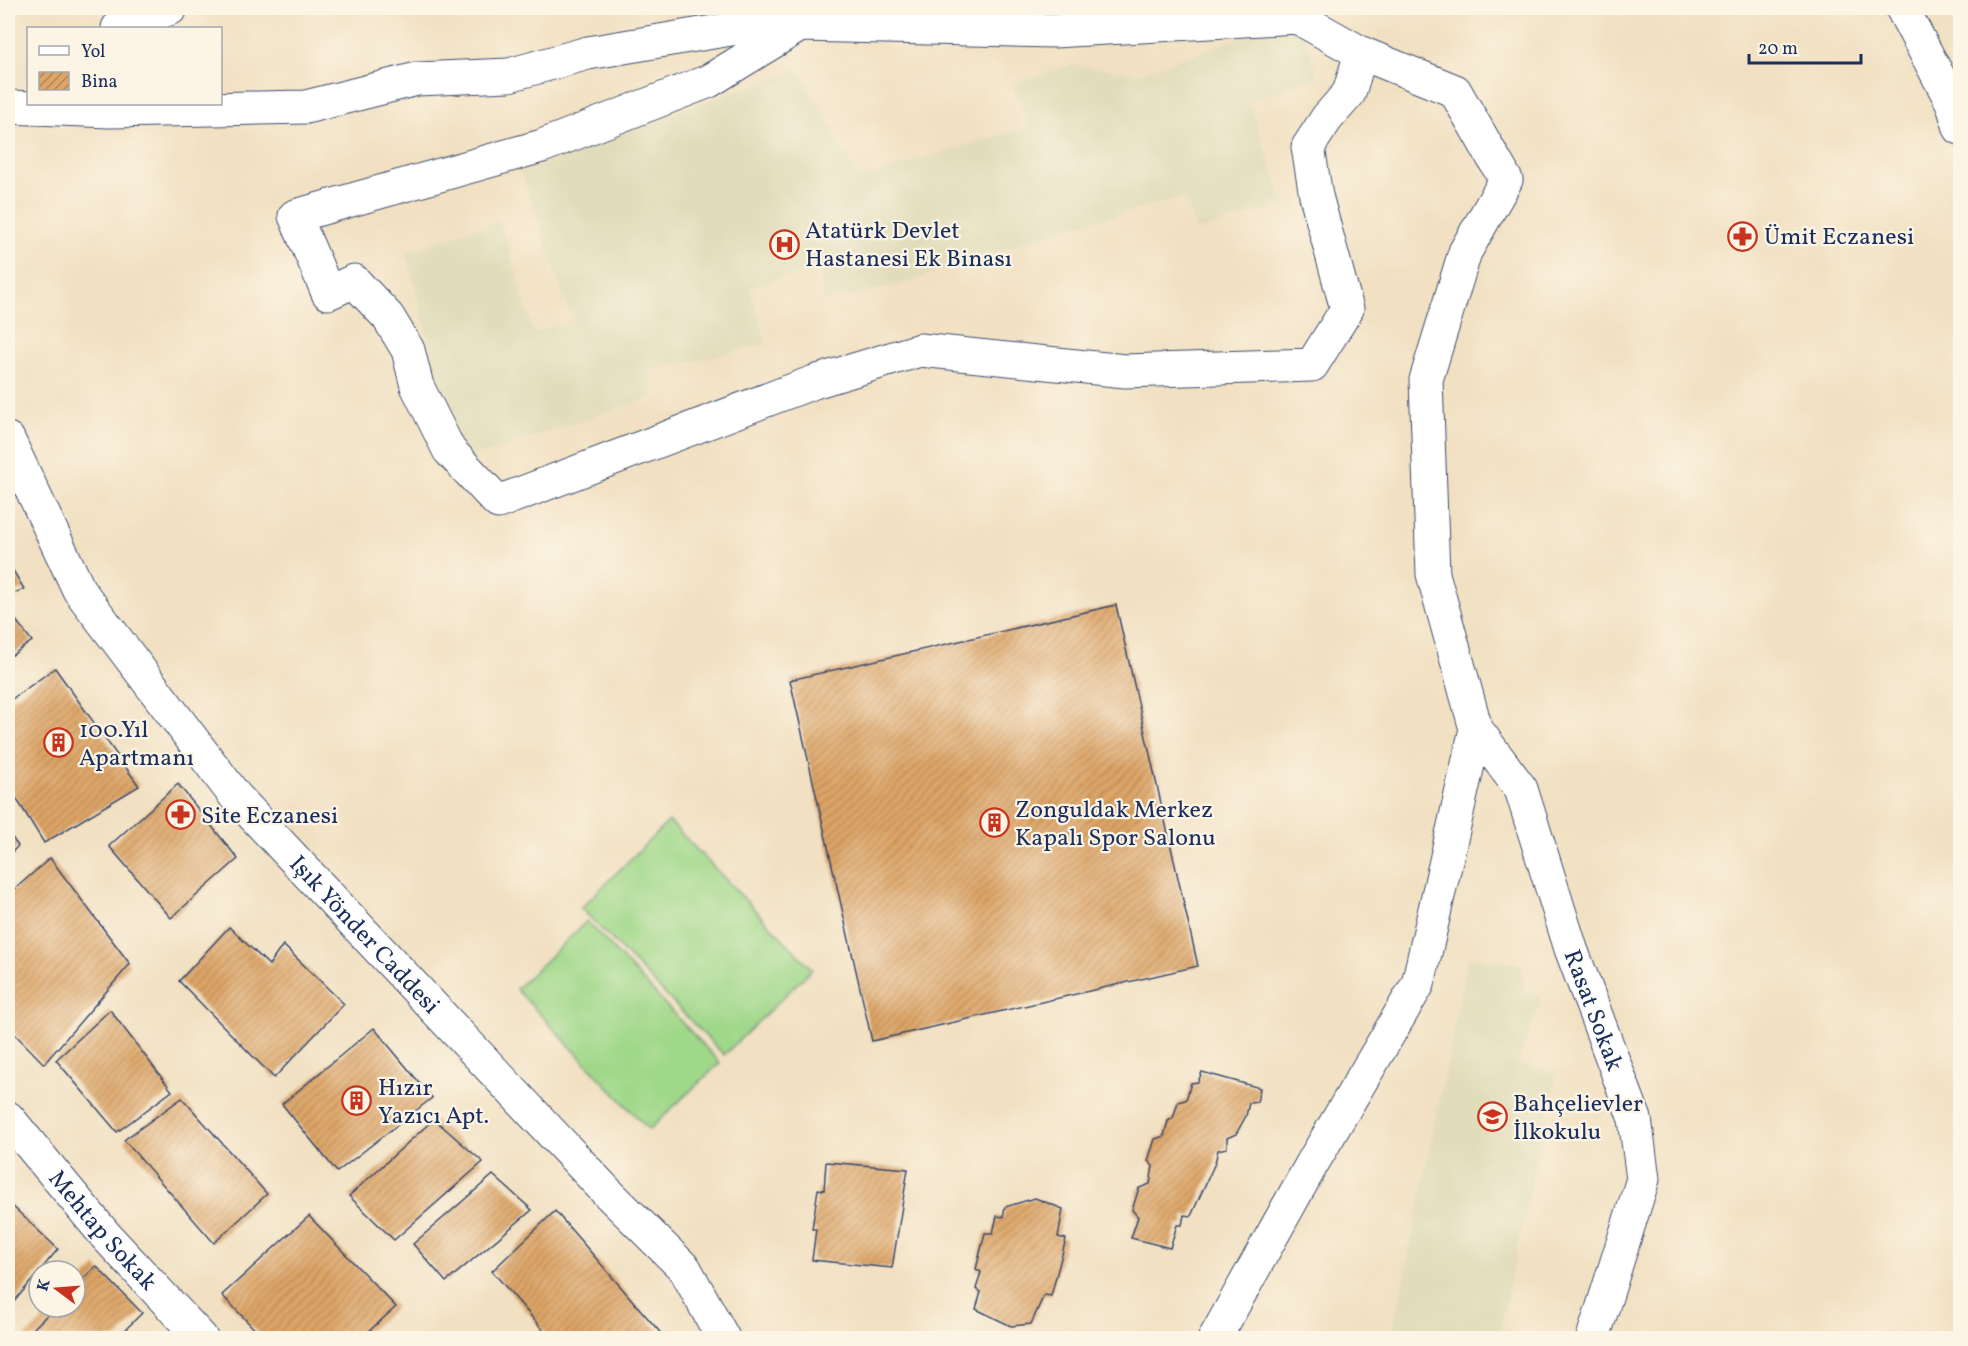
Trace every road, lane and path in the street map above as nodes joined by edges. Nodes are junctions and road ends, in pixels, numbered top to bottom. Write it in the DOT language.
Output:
graph roads {
  1 [pos="171,8"];
  2 [pos="1902,8"];
  3 [pos="800,25"];
  4 [pos="121,27"];
  5 [pos="1361,53"];
  6 [pos="27,84"];
  7 [pos="8,99"];
  8 [pos="8,107"];
  9 [pos="1960,128"];
  10 [pos="8,439"];
  11 [pos="1476,729"];
  12 [pos="8,1118"];
  13 [pos="201,1338"];
  14 [pos="723,1338"];
  15 [pos="1215,1338"];
  16 [pos="1593,1338"];
  1 -- 4 [label="street"];
  2 -- 9 [label="street"];
  3 -- 5 [label="street"];
  3 -- 5 [label="street"];
  3 -- 8 [label="street"];
  5 -- 11 [label="street"];
  6 -- 7 [label="street"];
  10 -- 14 [label="street, Işık Yönder Caddesi"];
  11 -- 15 [label="street"];
  11 -- 16 [label="street, Rasat Sokak"];
  12 -- 13 [label="street, Mehtap Sokak"];
}
